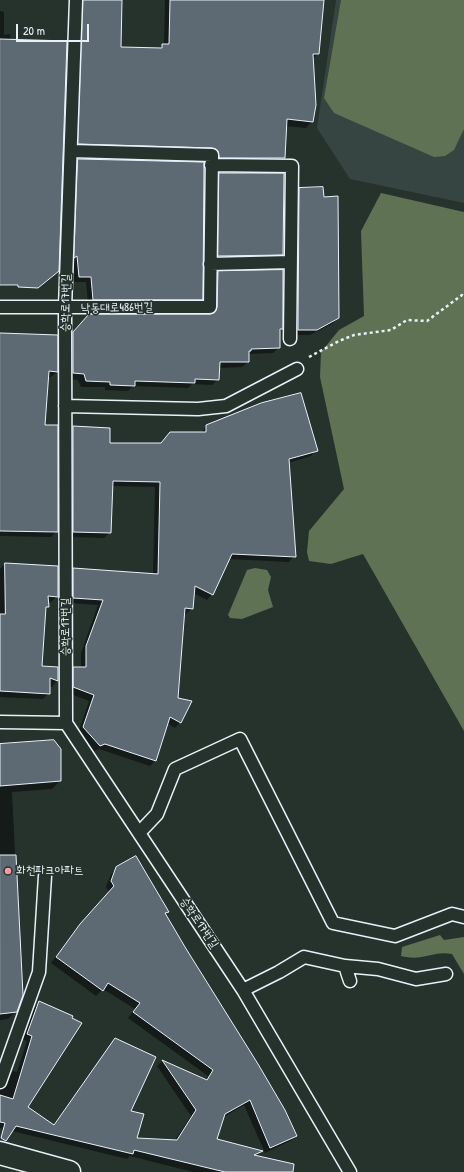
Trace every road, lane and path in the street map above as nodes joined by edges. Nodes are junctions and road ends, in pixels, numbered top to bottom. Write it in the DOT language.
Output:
graph roads {
  1 [pos="76,0"];
  2 [pos="71,151"];
  3 [pos="211,165"];
  4 [pos="291,262"];
  5 [pos="210,264"];
  6 [pos="464,296"];
  7 [pos="0,307"];
  8 [pos="65,308"];
  9 [pos="290,338"];
  10 [pos="297,369"];
  11 [pos="65,406"];
  12 [pos="0,722"];
  13 [pos="66,723"];
  14 [pos="139,833"];
  15 [pos="45,876"];
  16 [pos="464,917"];
  17 [pos="346,966"];
  18 [pos="446,974"];
  19 [pos="350,981"];
  20 [pos="243,990"];
  21 [pos="0,1082"];
  22 [pos="0,1153"];
  23 [pos="69,1172"];
  24 [pos="350,1172"];
  1 -- 2 [label="lane, 승학로17번길"];
  2 -- 3 [label="lane"];
  2 -- 8 [label="lane, 승학로17번길"];
  3 -- 4 [label="lane"];
  3 -- 5 [label="lane"];
  4 -- 5 [label="lane"];
  4 -- 9 [label="lane"];
  5 -- 8 [label="lane, 낙동대로486번길"];
  6 -- 10 [label="path"];
  7 -- 8 [label="lane, 낙동대로486번길"];
  8 -- 11 [label="lane, 승학로17번길"];
  10 -- 11 [label="lane"];
  11 -- 13 [label="lane, 승학로17번길"];
  12 -- 13 [label="lane"];
  13 -- 14 [label="lane, 승학로17번길"];
  14 -- 16 [label="lane"];
  14 -- 20 [label="lane, 승학로17번길"];
  15 -- 21 [label="lane"];
  17 -- 18 [label="lane"];
  17 -- 19 [label="lane"];
  17 -- 20 [label="lane"];
  20 -- 24 [label="lane, 승학로17번길"];
  22 -- 23 [label="street"];
}
